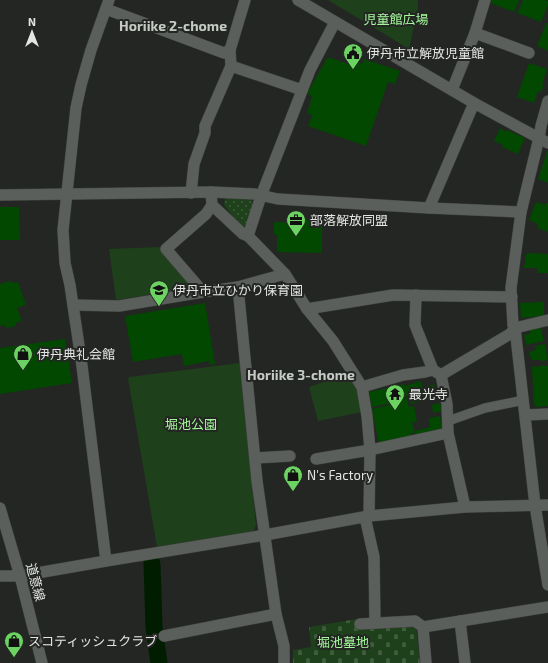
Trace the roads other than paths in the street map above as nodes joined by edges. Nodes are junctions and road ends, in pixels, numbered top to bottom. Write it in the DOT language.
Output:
graph roads {
  1 [pos="245,0"];
  2 [pos="298,0"];
  3 [pos="483,1"];
  4 [pos="107,5"];
  5 [pos="335,22"];
  6 [pos="475,33"];
  7 [pos="230,50"];
  8 [pos="529,53"];
  9 [pos="231,66"];
  10 [pos="302,90"];
  11 [pos="452,90"];
  12 [pos="548,101"];
  13 [pos="474,103"];
  14 [pos="544,141"];
  15 [pos="211,192"];
  16 [pos="191,193"];
  17 [pos="67,194"];
  18 [pos="0,195"];
  19 [pos="261,196"];
  20 [pos="212,205"];
  21 [pos="429,208"];
  22 [pos="521,212"];
  23 [pos="248,236"];
  24 [pos="285,274"];
  25 [pos="238,287"];
  26 [pos="203,292"];
  27 [pos="416,295"];
  28 [pos="512,297"];
  29 [pos="73,305"];
  30 [pos="307,309"];
  31 [pos="548,320"];
  32 [pos="515,328"];
  33 [pos="437,372"];
  34 [pos="362,387"];
  35 [pos="524,400"];
  36 [pos="548,414"];
  37 [pos="526,415"];
  38 [pos="448,421"];
  39 [pos="448,433"];
  40 [pos="370,450"];
  41 [pos="290,456"];
  42 [pos="255,458"];
  43 [pos="316,459"];
  44 [pos="535,505"];
  45 [pos="548,505"];
  46 [pos="465,507"];
  47 [pos="0,508"];
  48 [pos="367,517"];
  49 [pos="265,535"];
  50 [pos="106,561"];
  51 [pos="0,576"];
  52 [pos="20,576"];
  53 [pos="548,585"];
  54 [pos="548,607"];
  55 [pos="276,614"];
  56 [pos="460,621"];
  57 [pos="375,623"];
  58 [pos="360,624"];
  59 [pos="423,627"];
  60 [pos="164,636"];
  61 [pos="42,663"];
  62 [pos="284,663"];
  63 [pos="426,663"];
  64 [pos="465,663"];
  1 -- 7 [label="street"];
  2 -- 5 [label="street"];
  3 -- 6 [label="street"];
  4 -- 7 [label="street"];
  4 -- 17 [label="street"];
  5 -- 10 [label="street"];
  5 -- 11 [label="street"];
  6 -- 8 [label="street"];
  6 -- 11 [label="street"];
  7 -- 9 [label="street"];
  9 -- 10 [label="street"];
  9 -- 16 [label="street"];
  10 -- 19 [label="street"];
  11 -- 13 [label="street"];
  12 -- 14 [label="street"];
  13 -- 14 [label="street"];
  13 -- 21 [label="street"];
  14 -- 22 [label="street"];
  15 -- 16 [label="street"];
  15 -- 19 [label="street"];
  15 -- 20 [label="street"];
  16 -- 17 [label="street"];
  17 -- 18 [label="street"];
  17 -- 29 [label="street"];
  19 -- 21 [label="street"];
  19 -- 23 [label="street"];
  20 -- 23 [label="street"];
  20 -- 26 [label="street"];
  21 -- 22 [label="street"];
  22 -- 28 [label="street"];
  23 -- 24 [label="street"];
  24 -- 25 [label="street"];
  24 -- 30 [label="street"];
  25 -- 26 [label="street"];
  25 -- 42 [label="street"];
  26 -- 29 [label="street"];
  27 -- 28 [label="street"];
  27 -- 30 [label="street"];
  27 -- 33 [label="street"];
  28 -- 32 [label="street"];
  29 -- 50 [label="street"];
  30 -- 34 [label="street"];
  31 -- 32 [label="street"];
  32 -- 33 [label="street"];
  32 -- 35 [label="street"];
  33 -- 34 [label="street"];
  33 -- 38 [label="street"];
  34 -- 40 [label="street"];
  35 -- 37 [label="street"];
  35 -- 38 [label="lane"];
  36 -- 37 [label="street"];
  37 -- 44 [label="street"];
  38 -- 39 [label="street"];
  39 -- 40 [label="street"];
  39 -- 46 [label="street"];
  40 -- 43 [label="street"];
  40 -- 48 [label="street"];
  41 -- 42 [label="street"];
  42 -- 49 [label="street"];
  44 -- 45 [label="street"];
  44 -- 46 [label="street"];
  44 -- 53 [label="street"];
  46 -- 48 [label="street"];
  47 -- 52 [label="street, 道意線"];
  48 -- 49 [label="street"];
  48 -- 57 [label="street"];
  49 -- 50 [label="street"];
  49 -- 55 [label="street"];
  50 -- 52 [label="street"];
  51 -- 52 [label="street"];
  52 -- 61 [label="street, 道意線"];
  54 -- 56 [label="street"];
  55 -- 60 [label="street"];
  55 -- 62 [label="street"];
  56 -- 59 [label="street"];
  56 -- 64 [label="street"];
  57 -- 58 [label="street"];
  57 -- 59 [label="street"];
  59 -- 63 [label="street"];
}
